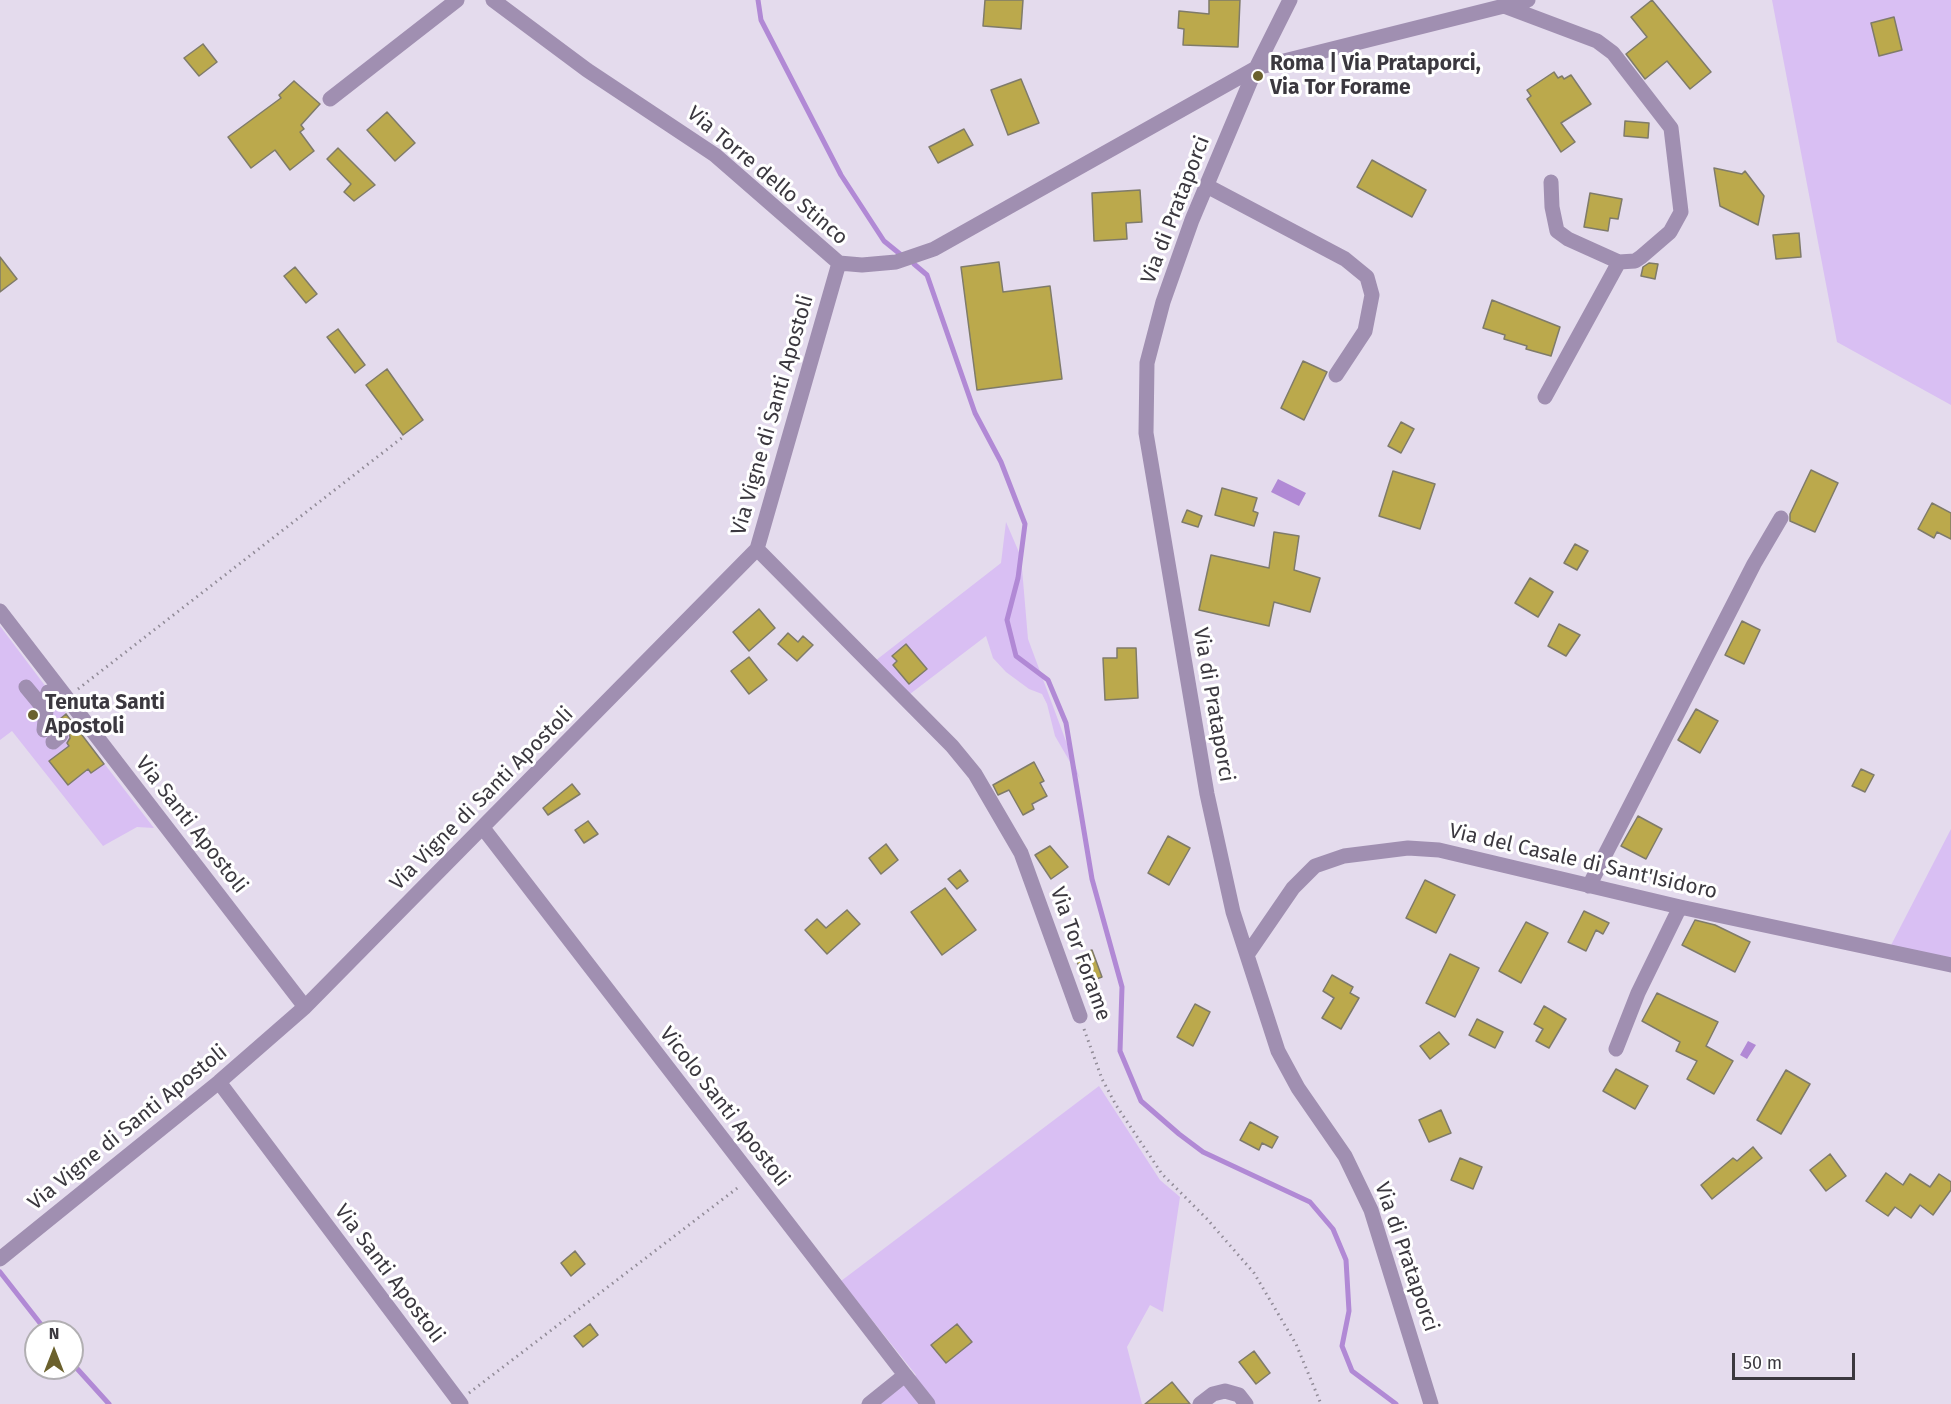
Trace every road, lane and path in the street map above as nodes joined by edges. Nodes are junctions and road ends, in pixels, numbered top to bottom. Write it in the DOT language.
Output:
graph roads {
  1 [pos="457,0"];
  2 [pos="493,0"];
  3 [pos="1290,0"];
  4 [pos="1528,0"];
  5 [pos="1504,6"];
  6 [pos="1256,68"];
  7 [pos="330,99"];
  8 [pos="1551,182"];
  9 [pos="1207,186"];
  10 [pos="1619,262"];
  11 [pos="838,263"];
  12 [pos="1336,375"];
  13 [pos="1545,397"];
  14 [pos="403,438"];
  15 [pos="1781,518"];
  16 [pos="757,549"];
  17 [pos="0,610"];
  18 [pos="26,687"];
  19 [pos="48,692"];
  20 [pos="67,697"];
  21 [pos="45,710"];
  22 [pos="52,736"];
  23 [pos="483,828"];
  24 [pos="1589,886"];
  25 [pos="1680,907"];
  26 [pos="1246,955"];
  27 [pos="1951,965"];
  28 [pos="305,1007"];
  29 [pos="1080,1016"];
  30 [pos="1616,1049"];
  31 [pos="219,1082"];
  32 [pos="751,1177"];
  33 [pos="0,1259"];
  34 [pos="905,1376"];
  35 [pos="460,1402"];
  36 [pos="869,1404"];
  37 [pos="928,1404"];
  38 [pos="1200,1404"];
  39 [pos="1246,1404"];
  40 [pos="1321,1404"];
  41 [pos="1431,1404"];
  1 -- 7 [label="street"];
  2 -- 11 [label="street, Via Torre dello Stinco"];
  3 -- 6 [label="street, Via di Prataporci"];
  4 -- 5 [label="street, Via Torre dello Stinco"];
  5 -- 6 [label="street, Via Torre dello Stinco"];
  5 -- 10 [label="street"];
  6 -- 9 [label="street, Via di Prataporci"];
  6 -- 11 [label="street, Via Torre dello Stinco"];
  8 -- 10 [label="street"];
  9 -- 12 [label="street"];
  9 -- 26 [label="street, Via di Prataporci"];
  10 -- 13 [label="street"];
  11 -- 16 [label="street, Via Vigne di Santi Apostoli"];
  14 -- 20 [label="path"];
  15 -- 24 [label="street"];
  16 -- 23 [label="street, Via Vigne di Santi Apostoli"];
  16 -- 29 [label="street, Via Tor Forame"];
  17 -- 20 [label="street, Via Santi Apostoli"];
  18 -- 21 [label="street"];
  19 -- 21 [label="street"];
  20 -- 28 [label="street, Via Santi Apostoli"];
  21 -- 22 [label="street"];
  23 -- 28 [label="street, Via Vigne di Santi Apostoli"];
  23 -- 32 [label="street, Vicolo Santi Apostoli"];
  24 -- 25 [label="street, Via del Casale di Sant'Isidoro"];
  24 -- 26 [label="street, Via del Casale di Sant'Isidoro"];
  25 -- 27 [label="street, Via del Casale di Sant'Isidoro"];
  25 -- 30 [label="street"];
  26 -- 41 [label="street, Via di Prataporci"];
  28 -- 31 [label="street, Via Vigne di Santi Apostoli"];
  29 -- 40 [label="path, Via Tor Forame"];
  31 -- 33 [label="street, Via Vigne di Santi Apostoli"];
  31 -- 35 [label="street, Via Santi Apostoli"];
  32 -- 34 [label="street, Vicolo Santi Apostoli"];
  32 -- 35 [label="path"];
  34 -- 36 [label="street"];
  34 -- 37 [label="street, Vicolo Santi Apostoli"];
  38 -- 39 [label="street"];
}
